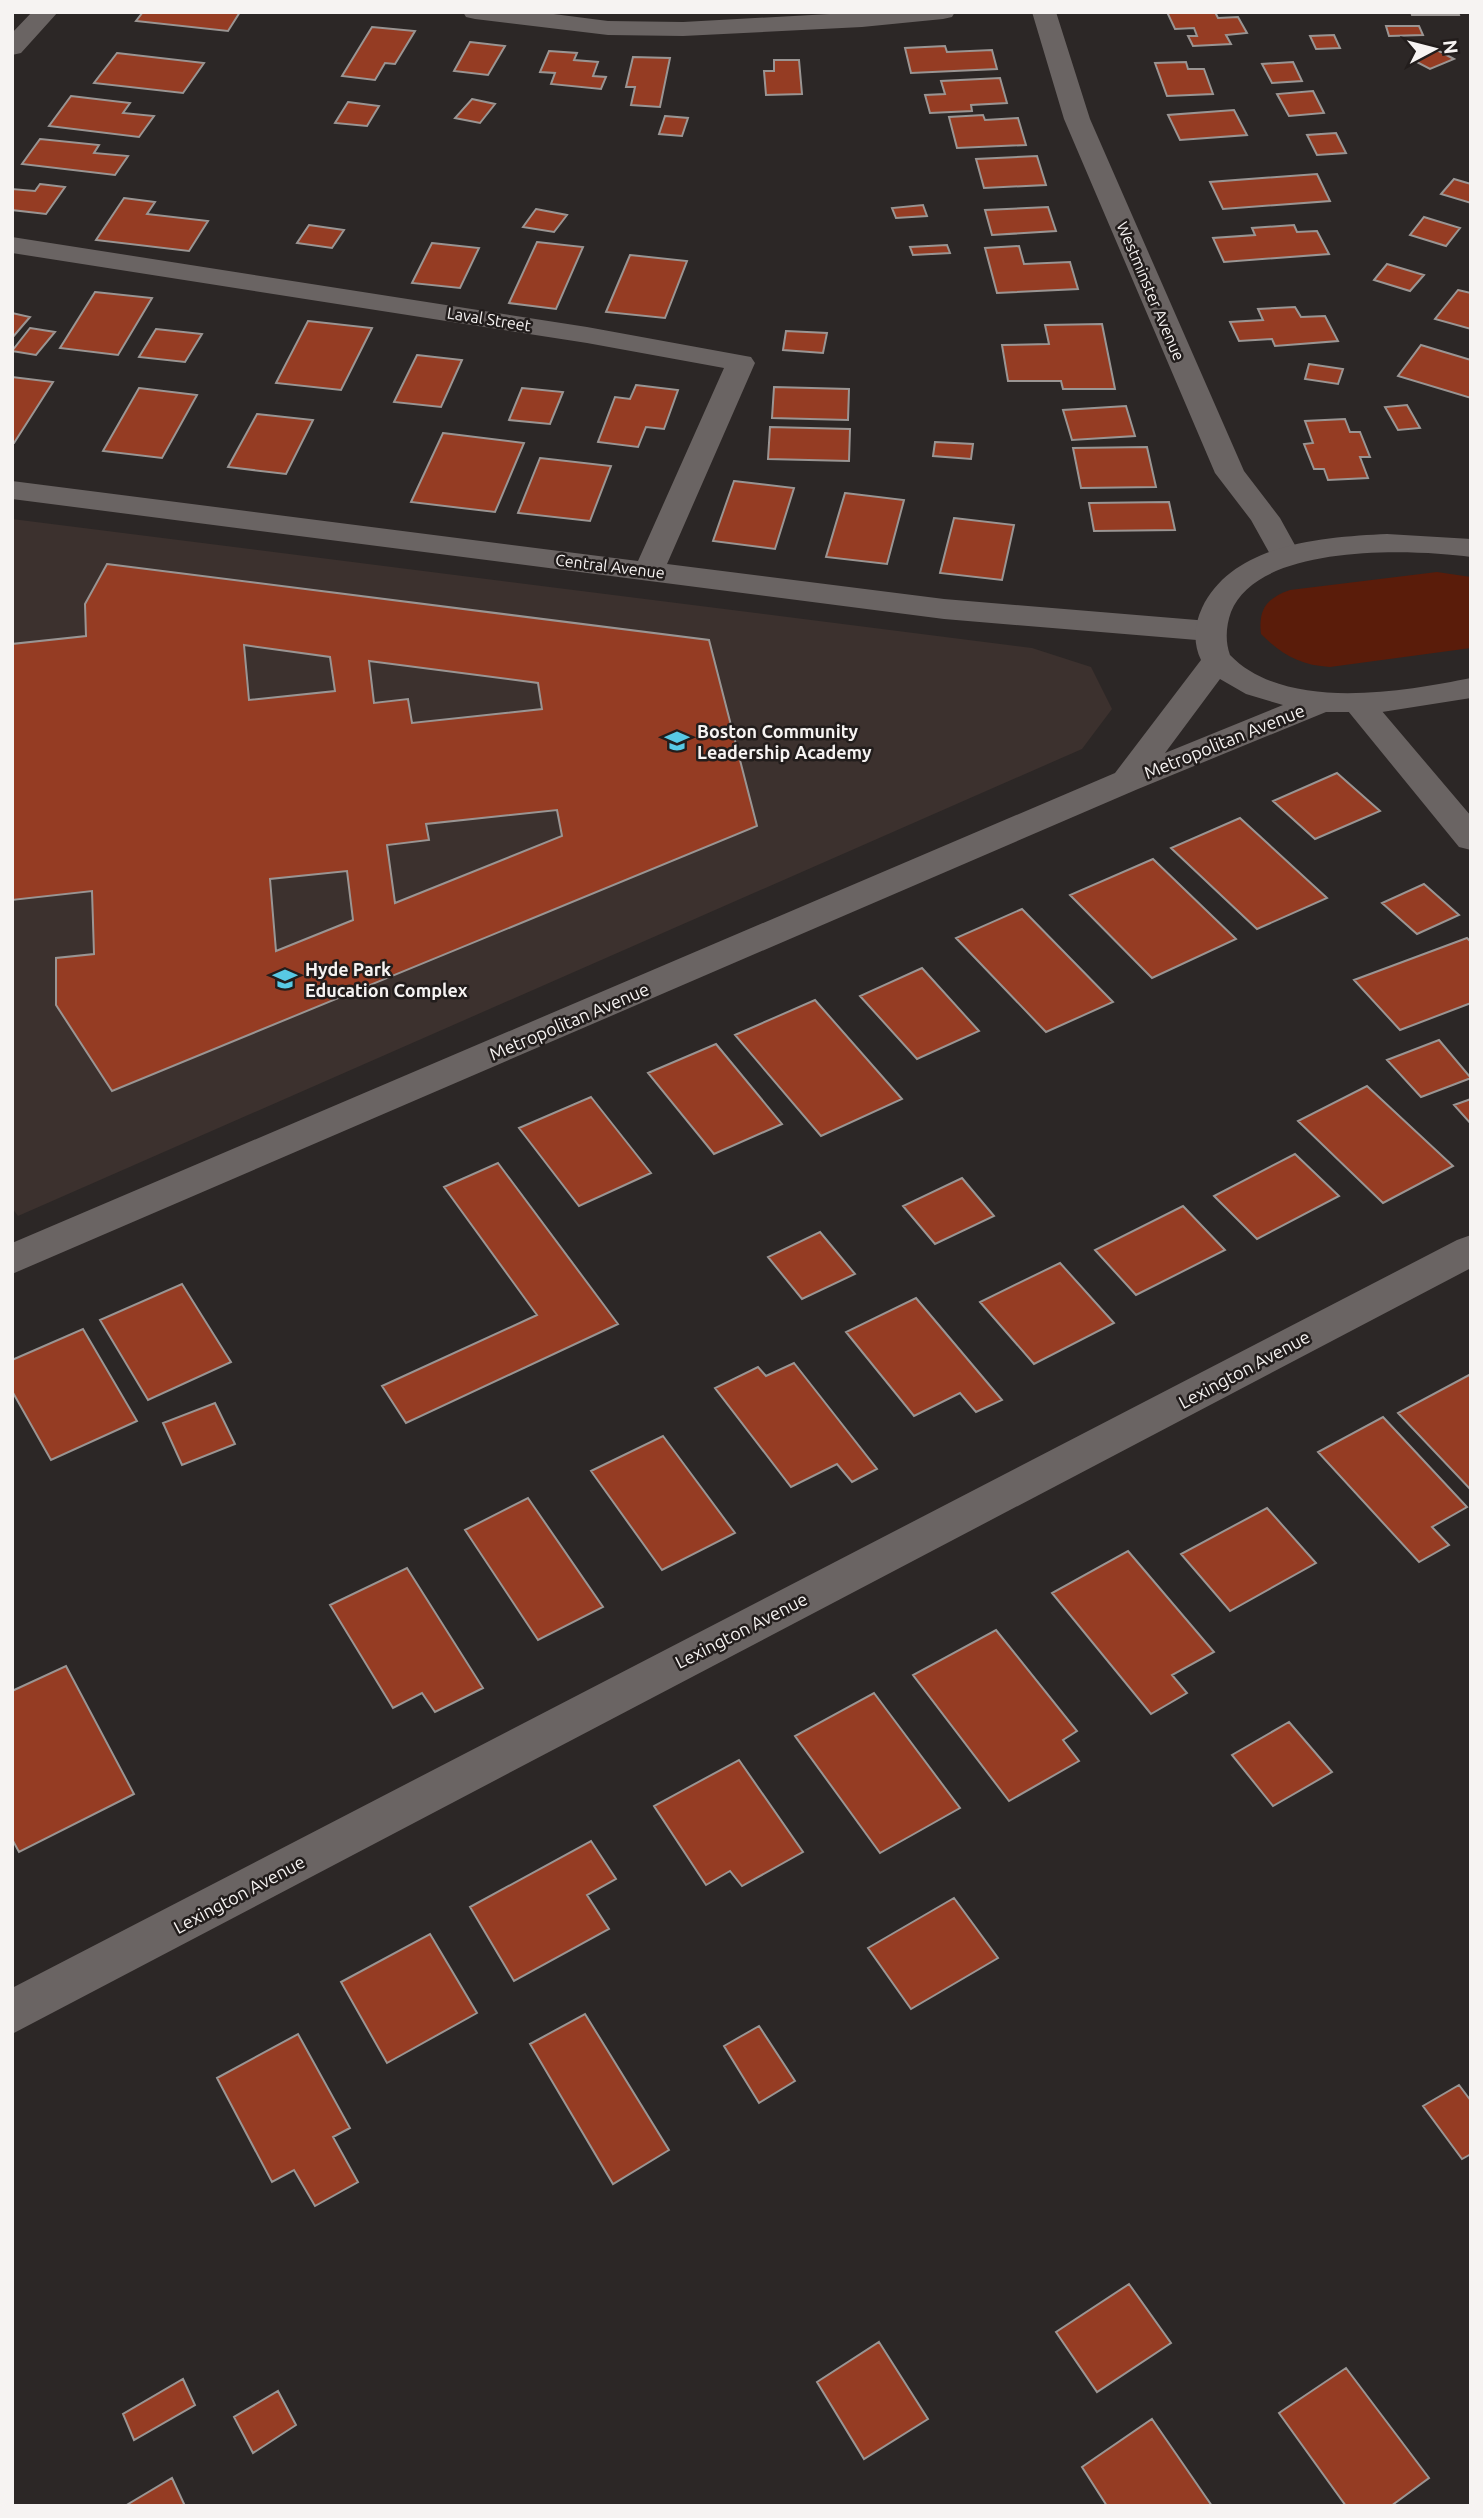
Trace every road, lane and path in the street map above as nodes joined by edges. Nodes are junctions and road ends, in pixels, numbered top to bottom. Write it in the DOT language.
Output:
graph roads {
  1 [pos="46,12"];
  2 [pos="475,12"];
  3 [pos="943,12"];
  4 [pos="1044,12"];
  5 [pos="12,48"];
  6 [pos="12,245"];
  7 [pos="12,490"];
  8 [pos="1471,548"];
  9 [pos="1286,556"];
  10 [pos="649,570"];
  11 [pos="1213,646"];
  12 [pos="1471,688"];
  13 [pos="1323,701"];
  14 [pos="1359,704"];
  15 [pos="1126,782"];
  16 [pos="1471,839"];
  17 [pos="1471,1250"];
  18 [pos="12,1259"];
  19 [pos="12,2012"];
  1 -- 5 [label="street"];
  2 -- 3 [label="street"];
  4 -- 9 [label="street, Westminster Avenue"];
  6 -- 10 [label="street, Laval Street"];
  7 -- 10 [label="street, Central Avenue"];
  8 -- 9 [label="street, Metropolitan Avenue"];
  9 -- 11 [label="street, Metropolitan Avenue"];
  10 -- 11 [label="street, Central Avenue"];
  11 -- 13 [label="street"];
  11 -- 15 [label="street, Metropolitan Avenue"];
  12 -- 14 [label="street"];
  13 -- 14 [label="street"];
  13 -- 15 [label="street, Metropolitan Avenue"];
  14 -- 16 [label="street"];
  15 -- 18 [label="street, Metropolitan Avenue"];
  17 -- 19 [label="street, Lexington Avenue"];
}
